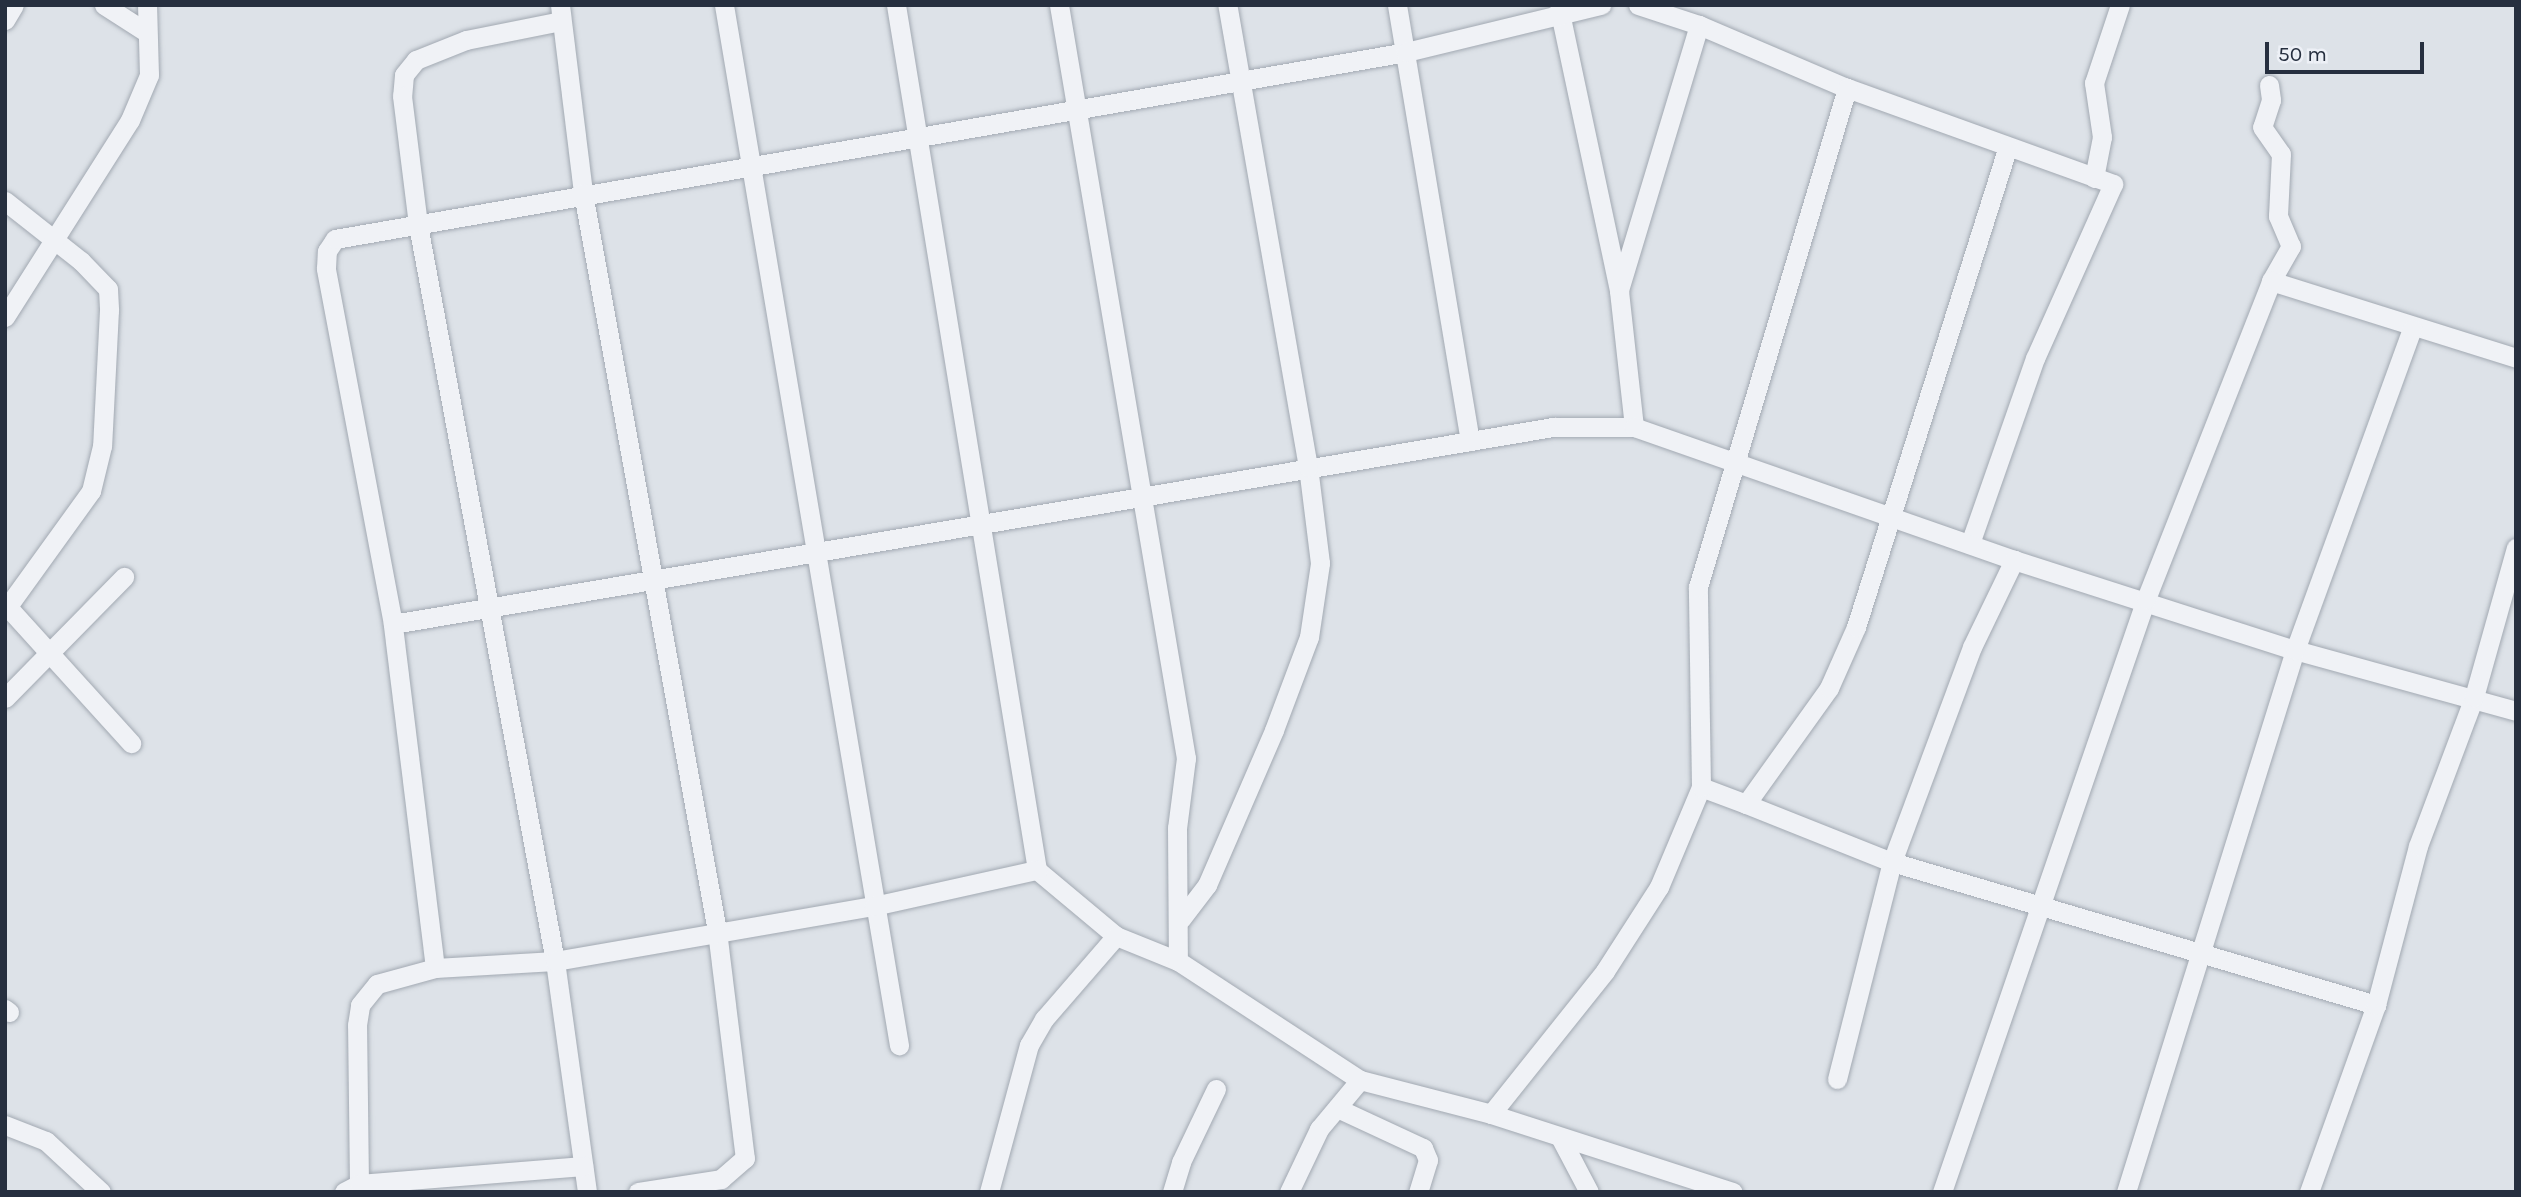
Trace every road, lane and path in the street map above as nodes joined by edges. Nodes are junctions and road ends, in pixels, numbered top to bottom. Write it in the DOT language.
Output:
graph roads {
  1 [pos="14,5"];
  2 [pos="104,5"];
  3 [pos="147,5"];
  4 [pos="724,5"];
  5 [pos="896,5"];
  6 [pos="1059,5"];
  7 [pos="1227,5"];
  8 [pos="1397,5"];
  9 [pos="1601,5"];
  10 [pos="1638,5"];
  11 [pos="2120,5"];
  12 [pos="1559,12"];
  13 [pos="561,13"];
  14 [pos="5,20"];
  15 [pos="1699,24"];
  16 [pos="146,32"];
  17 [pos="1406,52"];
  18 [pos="1241,82"];
  19 [pos="2269,85"];
  20 [pos="1847,88"];
  21 [pos="1077,110"];
  22 [pos="918,137"];
  23 [pos="2008,146"];
  24 [pos="751,165"];
  25 [pos="2094,178"];
  26 [pos="583,193"];
  27 [pos="5,201"];
  28 [pos="418,225"];
  29 [pos="52,239"];
  30 [pos="2270,281"];
  31 [pos="1619,291"];
  32 [pos="5,317"];
  33 [pos="2412,329"];
  34 [pos="2516,358"];
  35 [pos="1634,427"];
  36 [pos="1470,440"];
  37 [pos="1732,463"];
  38 [pos="1308,467"];
  39 [pos="1144,494"];
  40 [pos="1888,517"];
  41 [pos="982,526"];
  42 [pos="1970,544"];
  43 [pos="2516,548"];
  44 [pos="818,550"];
  45 [pos="2014,559"];
  46 [pos="124,577"];
  47 [pos="651,581"];
  48 [pos="2146,599"];
  49 [pos="6,605"];
  50 [pos="492,610"];
  51 [pos="393,624"];
  52 [pos="2295,650"];
  53 [pos="49,652"];
  54 [pos="2474,697"];
  55 [pos="5,698"];
  56 [pos="2516,711"];
  57 [pos="131,743"];
  58 [pos="1701,787"];
  59 [pos="1746,804"];
  60 [pos="1892,862"];
  61 [pos="1037,870"];
  62 [pos="874,906"];
  63 [pos="2041,906"];
  64 [pos="1181,919"];
  65 [pos="717,931"];
  66 [pos="1115,936"];
  67 [pos="2202,953"];
  68 [pos="555,961"];
  69 [pos="1178,961"];
  70 [pos="435,968"];
  71 [pos="2376,1005"];
  72 [pos="899,1045"];
  73 [pos="1837,1079"];
  74 [pos="1360,1080"];
  75 [pos="1216,1089"];
  76 [pos="1337,1108"];
  77 [pos="1491,1114"];
  78 [pos="5,1125"];
  79 [pos="1560,1137"];
  80 [pos="583,1166"];
  81 [pos="412,1187"];
  82 [pos="352,1188"];
  83 [pos="101,1192"];
  84 [pos="587,1192"];
  85 [pos="638,1192"];
  86 [pos="989,1192"];
  87 [pos="1172,1192"];
  88 [pos="1289,1192"];
  89 [pos="1418,1192"];
  90 [pos="1589,1192"];
  91 [pos="1733,1192"];
  92 [pos="1942,1192"];
  93 [pos="2126,1192"];
  94 [pos="2309,1192"];
  1 -- 14 [label="street"];
  2 -- 16 [label="street"];
  3 -- 16 [label="street"];
  4 -- 24 [label="street"];
  5 -- 22 [label="street"];
  6 -- 21 [label="street"];
  7 -- 18 [label="street"];
  8 -- 17 [label="street"];
  9 -- 12 [label="street"];
  10 -- 15 [label="street"];
  11 -- 25 [label="street"];
  12 -- 17 [label="street"];
  12 -- 31 [label="street"];
  13 -- 26 [label="street"];
  13 -- 28 [label="street"];
  15 -- 20 [label="street"];
  15 -- 31 [label="street"];
  16 -- 29 [label="street"];
  17 -- 18 [label="street"];
  17 -- 36 [label="street"];
  18 -- 21 [label="street"];
  18 -- 38 [label="street"];
  19 -- 30 [label="street"];
  20 -- 23 [label="street"];
  20 -- 37 [label="street"];
  21 -- 22 [label="street"];
  21 -- 39 [label="street"];
  22 -- 24 [label="street"];
  22 -- 41 [label="street"];
  23 -- 25 [label="street"];
  23 -- 40 [label="street"];
  24 -- 26 [label="street"];
  24 -- 44 [label="street"];
  25 -- 42 [label="street"];
  26 -- 28 [label="street"];
  26 -- 47 [label="street"];
  27 -- 29 [label="street"];
  28 -- 50 [label="street"];
  28 -- 51 [label="street"];
  29 -- 32 [label="street"];
  29 -- 49 [label="street"];
  30 -- 33 [label="street"];
  30 -- 48 [label="street"];
  31 -- 35 [label="street"];
  33 -- 34 [label="street"];
  33 -- 52 [label="street"];
  35 -- 36 [label="street"];
  35 -- 37 [label="street"];
  36 -- 38 [label="street"];
  37 -- 40 [label="street"];
  37 -- 58 [label="street"];
  38 -- 39 [label="street"];
  38 -- 64 [label="street"];
  39 -- 41 [label="street"];
  39 -- 64 [label="street"];
  40 -- 42 [label="street"];
  40 -- 59 [label="street"];
  41 -- 44 [label="street"];
  41 -- 61 [label="street"];
  42 -- 45 [label="street"];
  43 -- 54 [label="street"];
  44 -- 47 [label="street"];
  44 -- 62 [label="street"];
  45 -- 48 [label="street"];
  45 -- 60 [label="street"];
  46 -- 53 [label="street"];
  47 -- 50 [label="street"];
  47 -- 65 [label="street"];
  48 -- 52 [label="street"];
  48 -- 63 [label="street"];
  49 -- 53 [label="street"];
  50 -- 51 [label="street"];
  50 -- 68 [label="street"];
  51 -- 70 [label="street"];
  52 -- 54 [label="street"];
  52 -- 67 [label="street"];
  53 -- 55 [label="street"];
  53 -- 57 [label="street"];
  54 -- 56 [label="street"];
  54 -- 71 [label="street"];
  58 -- 59 [label="street"];
  58 -- 77 [label="street"];
  59 -- 60 [label="street"];
  60 -- 63 [label="street"];
  60 -- 73 [label="street"];
  61 -- 62 [label="street"];
  61 -- 66 [label="street"];
  62 -- 65 [label="street"];
  62 -- 72 [label="street"];
  63 -- 67 [label="street"];
  63 -- 92 [label="street"];
  64 -- 69 [label="street"];
  65 -- 68 [label="street"];
  65 -- 85 [label="street"];
  66 -- 69 [label="street"];
  66 -- 86 [label="street"];
  67 -- 71 [label="street"];
  67 -- 93 [label="street"];
  68 -- 70 [label="street"];
  68 -- 80 [label="street"];
  69 -- 74 [label="street"];
  70 -- 82 [label="street"];
  71 -- 94 [label="street"];
  74 -- 76 [label="street"];
  74 -- 77 [label="street"];
  75 -- 87 [label="street"];
  76 -- 88 [label="street"];
  76 -- 89 [label="street"];
  77 -- 79 [label="street"];
  78 -- 83 [label="street"];
  79 -- 90 [label="street"];
  79 -- 91 [label="street"];
  80 -- 81 [label="street"];
  80 -- 84 [label="street"];
  81 -- 82 [label="street"];
}
